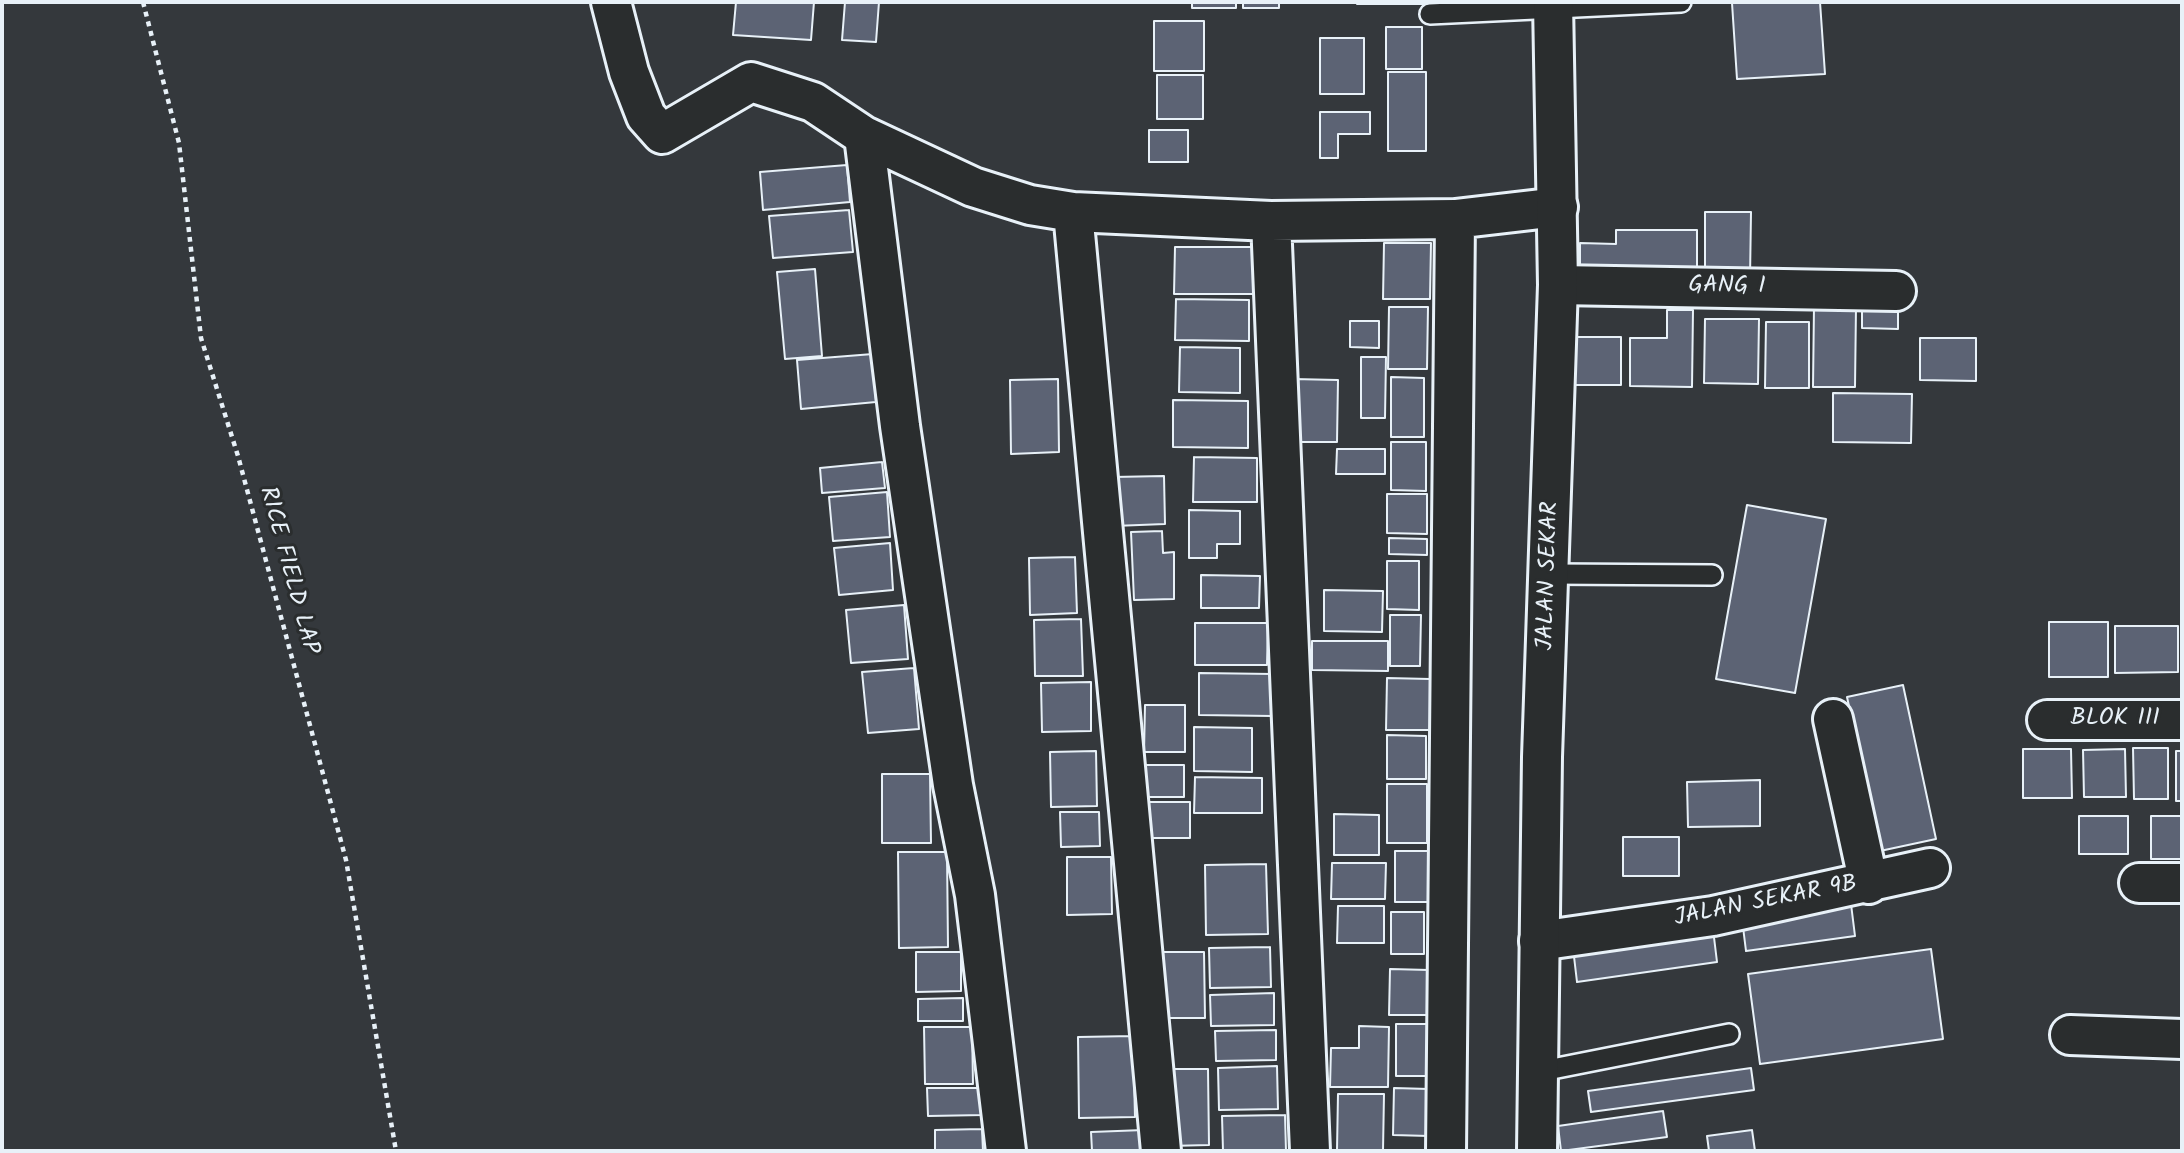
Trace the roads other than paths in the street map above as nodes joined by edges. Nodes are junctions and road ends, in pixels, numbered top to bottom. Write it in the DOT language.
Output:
graph roads {
  1 [pos="611,2"];
  2 [pos="1681,2"];
  3 [pos="1553,5"];
  4 [pos="1430,14"];
  5 [pos="864,136"];
  6 [pos="1558,207"];
  7 [pos="1073,212"];
  8 [pos="1455,219"];
  9 [pos="1271,221"];
  10 [pos="1558,285"];
  11 [pos="1896,291"];
  12 [pos="1550,574"];
  13 [pos="1712,575"];
  14 [pos="1833,719"];
  15 [pos="2048,720"];
  16 [pos="2182,720"];
  17 [pos="1930,868"];
  18 [pos="2138,883"];
  19 [pos="2182,883"];
  20 [pos="1869,884"];
  21 [pos="1539,941"];
  22 [pos="1729,1034"];
  23 [pos="2070,1035"];
  24 [pos="2182,1039"];
  25 [pos="1537,1072"];
  26 [pos="1006,1151"];
  27 [pos="1161,1151"];
  28 [pos="1310,1151"];
  29 [pos="1446,1151"];
  30 [pos="1537,1151"];
  1 -- 5 [label="street"];
  2 -- 3 [label="lane"];
  3 -- 4 [label="lane"];
  3 -- 6 [label="street, JALAN SEKAR"];
  5 -- 7 [label="street"];
  5 -- 26 [label="street"];
  6 -- 8 [label="street"];
  6 -- 10 [label="street, JALAN SEKAR"];
  7 -- 9 [label="street"];
  7 -- 27 [label="street"];
  8 -- 9 [label="street"];
  8 -- 29 [label="street"];
  9 -- 28 [label="street"];
  10 -- 11 [label="street, GANG I"];
  10 -- 12 [label="street, JALAN SEKAR"];
  12 -- 13 [label="lane"];
  12 -- 21 [label="street, JALAN SEKAR"];
  14 -- 20 [label="street, JALAN SEKAR 9B"];
  15 -- 16 [label="street, BLOK III"];
  17 -- 20 [label="street"];
  18 -- 19 [label="street"];
  20 -- 21 [label="street, JALAN SEKAR 9B"];
  21 -- 25 [label="street, JALAN SEKAR"];
  22 -- 25 [label="lane"];
  23 -- 24 [label="street"];
  25 -- 30 [label="street, JALAN SEKAR"];
}
